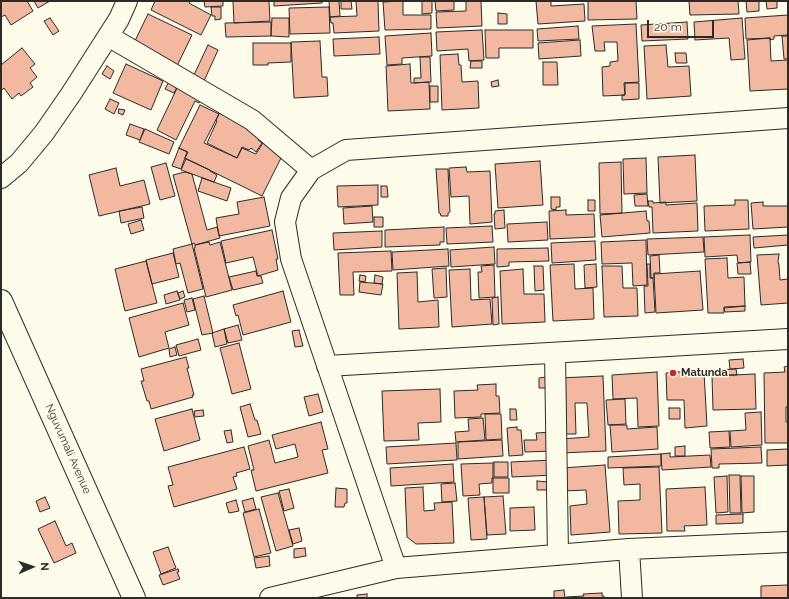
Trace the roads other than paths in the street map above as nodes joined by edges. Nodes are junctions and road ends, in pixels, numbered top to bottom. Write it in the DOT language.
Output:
graph roads {
  1 [pos="127,1"];
  2 [pos="108,36"];
  3 [pos="788,118"];
  4 [pos="311,170"];
  5 [pos="1,178"];
  6 [pos="1,300"];
  7 [pos="788,339"];
  8 [pos="555,353"];
  9 [pos="327,366"];
  10 [pos="788,542"];
  11 [pos="629,550"];
  12 [pos="558,555"];
  13 [pos="396,568"];
  14 [pos="134,598"];
  15 [pos="270,598"];
  16 [pos="632,598"];
  1 -- 2 [label="street"];
  2 -- 4 [label="street"];
  2 -- 5 [label="street"];
  3 -- 4 [label="street"];
  4 -- 9 [label="street"];
  6 -- 14 [label="street, Nguvumali Avenue"];
  7 -- 8 [label="street"];
  8 -- 9 [label="street"];
  8 -- 12 [label="street"];
  9 -- 13 [label="street"];
  10 -- 11 [label="street"];
  11 -- 12 [label="street"];
  11 -- 16 [label="street"];
  12 -- 13 [label="street"];
  13 -- 15 [label="street"];
}
